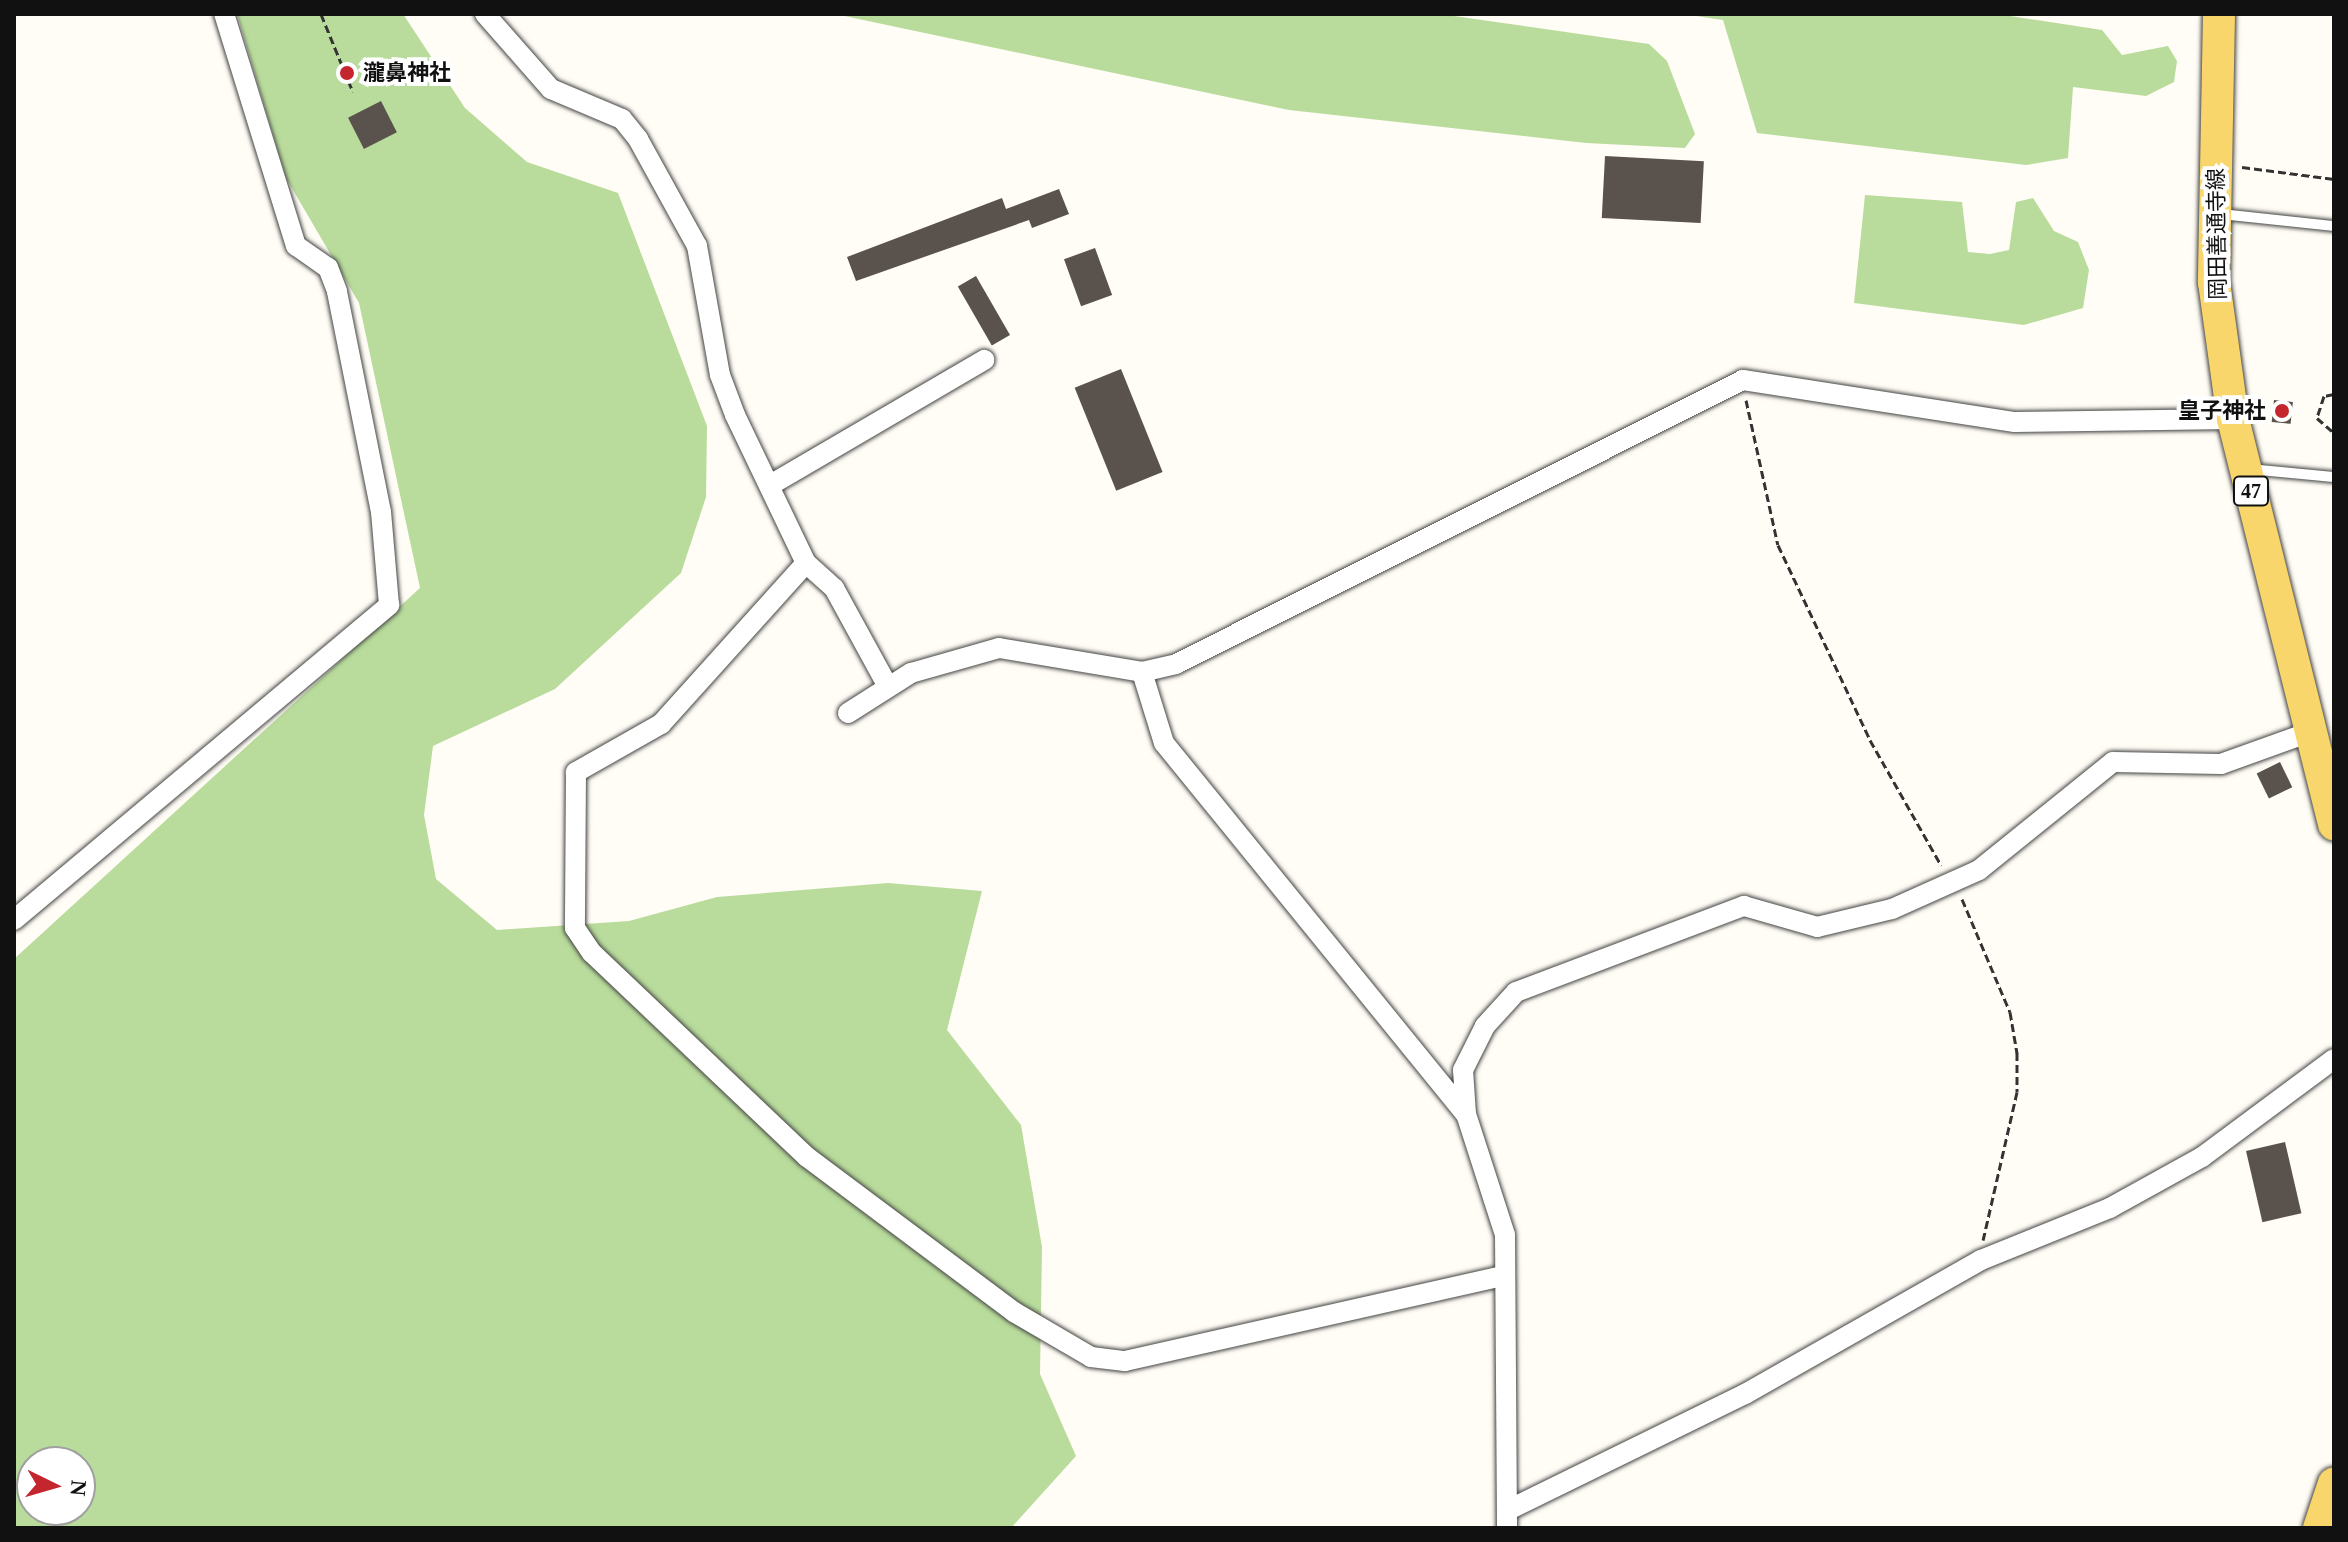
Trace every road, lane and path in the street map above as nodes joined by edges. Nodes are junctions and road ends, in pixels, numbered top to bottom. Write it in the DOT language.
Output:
graph roads {
  1 [pos="224,14"];
  2 [pos="321,14"];
  3 [pos="485,14"];
  4 [pos="2219,14"];
  5 [pos="353,92"];
  6 [pos="2215,156"];
  7 [pos="2334,179"];
  8 [pos="2215,214"];
  9 [pos="2334,226"];
  10 [pos="984,360"];
  11 [pos="1743,380"];
  12 [pos="2334,394"];
  13 [pos="2233,419"];
  14 [pos="2334,433"];
  15 [pos="2245,470"];
  16 [pos="2334,477"];
  17 [pos="772,484"];
  18 [pos="806,563"];
  19 [pos="1142,672"];
  20 [pos="887,685"];
  21 [pos="848,713"];
  22 [pos="2310,732"];
  23 [pos="2334,825"];
  24 [pos="1950,880"];
  25 [pos="1956,890"];
  26 [pos="14,920"];
  27 [pos="2334,1059"];
  28 [pos="1466,1114"];
  29 [pos="1981,1260"];
  30 [pos="1503,1276"];
  31 [pos="2334,1483"];
  32 [pos="1507,1519"];
  33 [pos="2319,1528"];
  1 -- 26 [label="street"];
  2 -- 5 [label="path"];
  3 -- 17 [label="street"];
  4 -- 6 [label="main road, 岡田善通寺線 / 47"];
  6 -- 7 [label="path"];
  6 -- 8 [label="main road, 岡田善通寺線 / 47"];
  8 -- 9 [label="lane"];
  8 -- 13 [label="main road, 岡田善通寺線 / 47"];
  10 -- 17 [label="street"];
  11 -- 13 [label="street"];
  11 -- 19 [label="street"];
  11 -- 24 [label="path"];
  12 -- 14 [label="path"];
  13 -- 15 [label="main road, 岡田善通寺線 / 47"];
  15 -- 16 [label="lane"];
  15 -- 22 [label="main road, 岡田善通寺線 / 47"];
  17 -- 18 [label="street"];
  18 -- 20 [label="street"];
  18 -- 30 [label="street"];
  19 -- 20 [label="street"];
  19 -- 28 [label="street"];
  20 -- 21 [label="street"];
  22 -- 23 [label="main road, 岡田善通寺線 / 47"];
  22 -- 28 [label="street"];
  25 -- 29 [label="path"];
  27 -- 29 [label="street"];
  28 -- 30 [label="street"];
  29 -- 32 [label="street"];
  30 -- 32 [label="street"];
  31 -- 33 [label="main road"];
}
